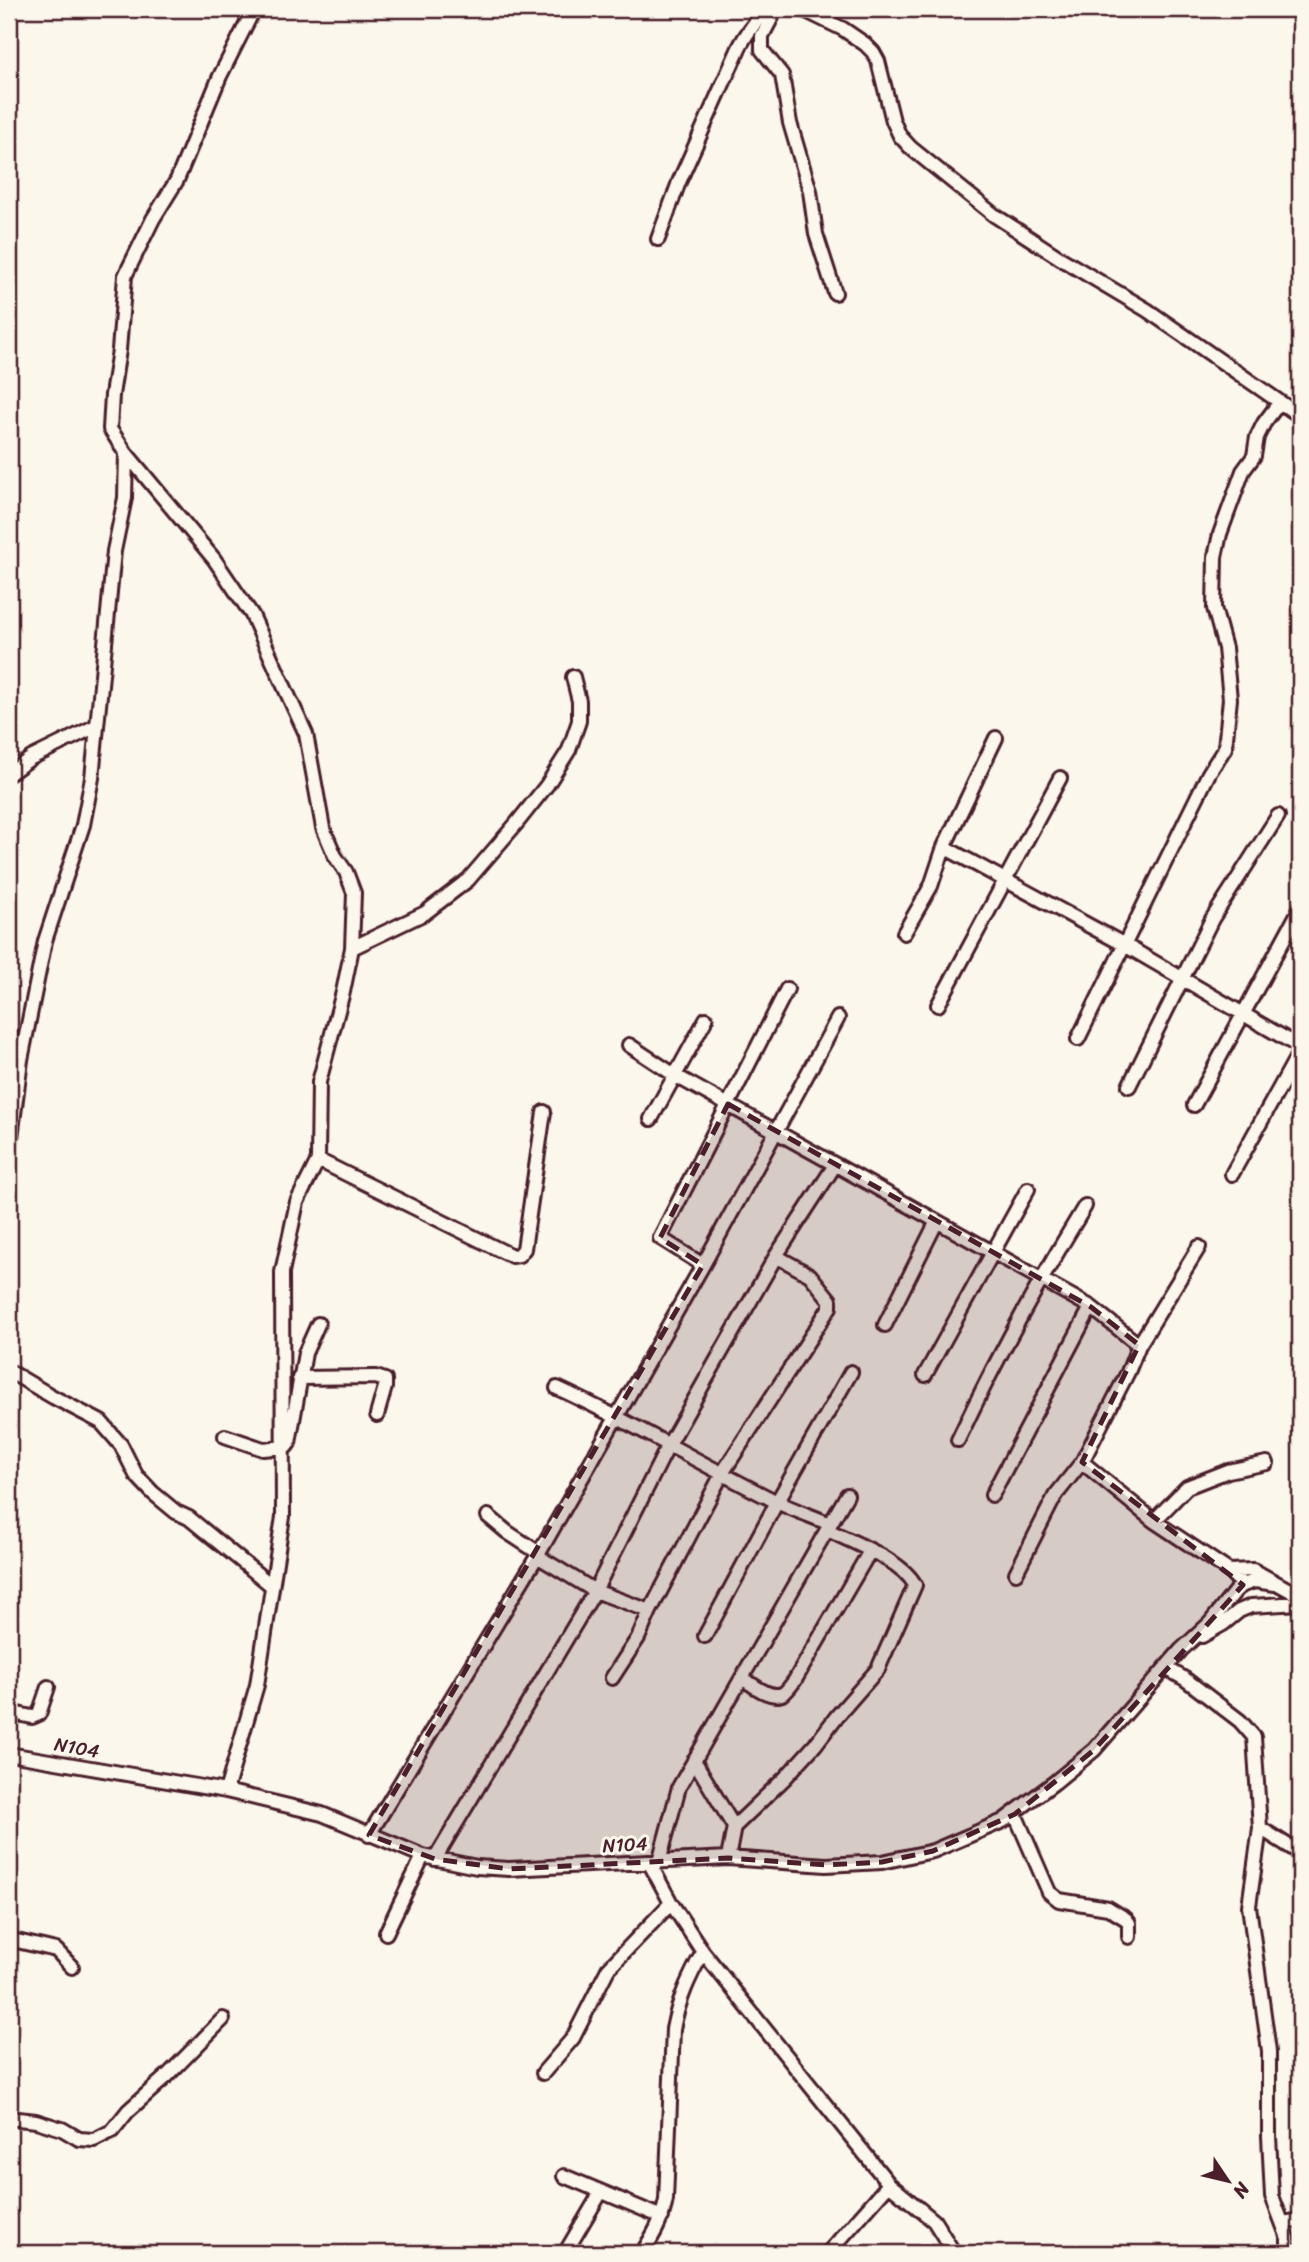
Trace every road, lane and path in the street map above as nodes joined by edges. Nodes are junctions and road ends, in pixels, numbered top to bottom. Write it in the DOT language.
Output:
graph roads {
  1 [pos="764,9"];
  2 [pos="774,9"];
  3 [pos="802,9"];
  4 [pos="253,13"];
  5 [pos="658,239"];
  6 [pos="835,293"];
  7 [pos="1279,403"];
  8 [pos="1300,416"];
  9 [pos="126,453"];
  10 [pos="573,677"];
  11 [pos="96,726"];
  12 [pos="996,738"];
  13 [pos="9,774"];
  14 [pos="1060,778"];
  15 [pos="1278,816"];
  16 [pos="944,847"];
  17 [pos="1006,880"];
  18 [pos="1300,909"];
  19 [pos="904,933"];
  20 [pos="1123,944"];
  21 [pos="352,948"];
  22 [pos="1181,979"];
  23 [pos="787,989"];
  24 [pos="938,1005"];
  25 [pos="1243,1015"];
  26 [pos="838,1018"];
  27 [pos="706,1019"];
  28 [pos="9,1033"];
  29 [pos="1078,1039"];
  30 [pos="629,1045"];
  31 [pos="1300,1049"];
  32 [pos="21,1060"];
  33 [pos="676,1076"];
  34 [pos="1129,1086"];
  35 [pos="728,1104"];
  36 [pos="1194,1105"];
  37 [pos="544,1112"];
  38 [pos="652,1119"];
  39 [pos="776,1130"];
  40 [pos="9,1153"];
  41 [pos="318,1160"];
  42 [pos="835,1165"];
  43 [pos="1232,1174"];
  44 [pos="1028,1189"];
  45 [pos="1086,1206"];
  46 [pos="937,1221"];
  47 [pos="1199,1247"];
  48 [pos="993,1252"];
  49 [pos="776,1256"];
  50 [pos="703,1265"];
  51 [pos="1040,1280"];
  52 [pos="1091,1307"];
  53 [pos="318,1324"];
  54 [pos="885,1325"];
  55 [pos="1139,1345"];
  56 [pos="9,1371"];
  57 [pos="851,1372"];
  58 [pos="925,1375"];
  59 [pos="299,1378"];
  60 [pos="557,1388"];
  61 [pos="377,1415"];
  62 [pos="618,1416"];
  63 [pos="225,1436"];
  64 [pos="958,1440"];
  65 [pos="668,1446"];
  66 [pos="283,1448"];
  67 [pos="1082,1462"];
  68 [pos="1267,1464"];
  69 [pos="723,1472"];
  70 [pos="992,1495"];
  71 [pos="847,1496"];
  72 [pos="777,1502"];
  73 [pos="488,1516"];
  74 [pos="1153,1521"];
  75 [pos="829,1527"];
  76 [pos="870,1551"];
  77 [pos="538,1554"];
  78 [pos="1229,1571"];
  79 [pos="1016,1573"];
  80 [pos="1243,1584"];
  81 [pos="1275,1584"];
  82 [pos="272,1586"];
  83 [pos="595,1591"];
  84 [pos="1300,1596"];
  85 [pos="1300,1603"];
  86 [pos="650,1611"];
  87 [pos="705,1636"];
  88 [pos="1181,1650"];
  89 [pos="1166,1668"];
  90 [pos="612,1678"];
  91 [pos="742,1678"];
  92 [pos="48,1687"];
  93 [pos="9,1712"];
  94 [pos="9,1754"];
  95 [pos="694,1760"];
  96 [pos="226,1791"];
  97 [pos="1015,1814"];
  98 [pos="734,1827"];
  99 [pos="1260,1828"];
  100 [pos="369,1835"];
  101 [pos="1300,1853"];
  102 [pos="429,1858"];
  103 [pos="728,1858"];
  104 [pos="654,1862"];
  105 [pos="671,1903"];
  106 [pos="386,1933"];
  107 [pos="1129,1937"];
  108 [pos="9,1942"];
  109 [pos="703,1952"];
  110 [pos="72,1968"];
  111 [pos="223,2019"];
  112 [pos="543,2073"];
  113 [pos="9,2118"];
  114 [pos="564,2176"];
  115 [pos="889,2184"];
  116 [pos="601,2192"];
  117 [pos="662,2217"];
  118 [pos="1300,2220"];
  119 [pos="1284,2223"];
  120 [pos="565,2253"];
  121 [pos="642,2253"];
  122 [pos="828,2253"];
  123 [pos="954,2253"];
  124 [pos="1288,2253"];
  1 -- 5 [label="street"];
  2 -- 6 [label="street"];
  3 -- 7 [label="street"];
  4 -- 9 [label="street"];
  7 -- 8 [label="street"];
  7 -- 20 [label="street"];
  9 -- 11 [label="street"];
  9 -- 21 [label="street"];
  10 -- 21 [label="street"];
  11 -- 13 [label="street"];
  11 -- 32 [label="street"];
  12 -- 16 [label="street"];
  14 -- 17 [label="street"];
  15 -- 22 [label="street"];
  16 -- 17 [label="street"];
  16 -- 19 [label="street"];
  17 -- 20 [label="street"];
  17 -- 24 [label="street"];
  18 -- 25 [label="street"];
  20 -- 22 [label="street"];
  20 -- 29 [label="street"];
  21 -- 41 [label="street"];
  22 -- 25 [label="street"];
  22 -- 34 [label="street"];
  23 -- 35 [label="street"];
  25 -- 31 [label="street"];
  25 -- 36 [label="street"];
  26 -- 39 [label="street"];
  27 -- 33 [label="street"];
  28 -- 32 [label="street"];
  30 -- 33 [label="street"];
  31 -- 43 [label="street"];
  32 -- 40 [label="street"];
  33 -- 35 [label="street"];
  33 -- 38 [label="street"];
  35 -- 39 [label="street"];
  35 -- 50 [label="street"];
  37 -- 41 [label="street"];
  39 -- 42 [label="street"];
  39 -- 50 [label="street"];
  41 -- 66 [label="street"];
  42 -- 46 [label="street"];
  42 -- 49 [label="street"];
  44 -- 48 [label="street"];
  45 -- 51 [label="street"];
  46 -- 48 [label="street"];
  46 -- 54 [label="street"];
  47 -- 55 [label="street"];
  48 -- 51 [label="street"];
  48 -- 58 [label="street"];
  49 -- 65 [label="street"];
  49 -- 69 [label="street"];
  50 -- 62 [label="street"];
  51 -- 52 [label="street"];
  51 -- 64 [label="street"];
  52 -- 55 [label="street"];
  52 -- 70 [label="street"];
  53 -- 59 [label="street"];
  55 -- 67 [label="street"];
  56 -- 82 [label="street"];
  57 -- 72 [label="street"];
  59 -- 61 [label="street"];
  59 -- 66 [label="street"];
  60 -- 62 [label="street"];
  62 -- 65 [label="street"];
  62 -- 77 [label="street"];
  63 -- 66 [label="street"];
  65 -- 69 [label="street"];
  65 -- 83 [label="street"];
  66 -- 82 [label="street"];
  67 -- 74 [label="street"];
  67 -- 79 [label="street"];
  68 -- 74 [label="street"];
  69 -- 72 [label="street"];
  69 -- 86 [label="street"];
  71 -- 75 [label="street"];
  72 -- 75 [label="street"];
  72 -- 87 [label="street"];
  73 -- 77 [label="street"];
  74 -- 78 [label="street"];
  75 -- 76 [label="street"];
  75 -- 91 [label="street"];
  76 -- 91 [label="street"];
  76 -- 98 [label="street"];
  77 -- 83 [label="street"];
  77 -- 100 [label="street"];
  78 -- 80 [label="street"];
  78 -- 81 [label="street"];
  80 -- 81 [label="street"];
  80 -- 88 [label="street, N104"];
  81 -- 84 [label="street"];
  82 -- 96 [label="street"];
  83 -- 86 [label="street"];
  83 -- 102 [label="street"];
  85 -- 88 [label="street, N104"];
  86 -- 90 [label="street"];
  88 -- 89 [label="street, N104 / N104"];
  89 -- 97 [label="street, N104 / N104"];
  89 -- 99 [label="street"];
  91 -- 95 [label="street"];
  92 -- 93 [label="street"];
  94 -- 96 [label="street, N104 / N104"];
  95 -- 98 [label="street"];
  95 -- 104 [label="street"];
  96 -- 100 [label="street, N104 / N104"];
  97 -- 103 [label="street, N104 / N104"];
  97 -- 107 [label="street"];
  98 -- 103 [label="street"];
  99 -- 101 [label="street"];
  99 -- 119 [label="street"];
  100 -- 102 [label="street, N104 / N104"];
  102 -- 104 [label="street, N104 / N104"];
  102 -- 106 [label="street"];
  103 -- 104 [label="street, N104 / N104"];
  104 -- 105 [label="street"];
  105 -- 109 [label="street"];
  105 -- 112 [label="street"];
  108 -- 110 [label="street"];
  109 -- 115 [label="street"];
  109 -- 117 [label="street"];
  111 -- 113 [label="street"];
  114 -- 116 [label="street"];
  115 -- 122 [label="street"];
  115 -- 123 [label="street"];
  116 -- 117 [label="street"];
  116 -- 120 [label="street"];
  117 -- 121 [label="street"];
  118 -- 119 [label="street"];
  119 -- 124 [label="street"];
}
